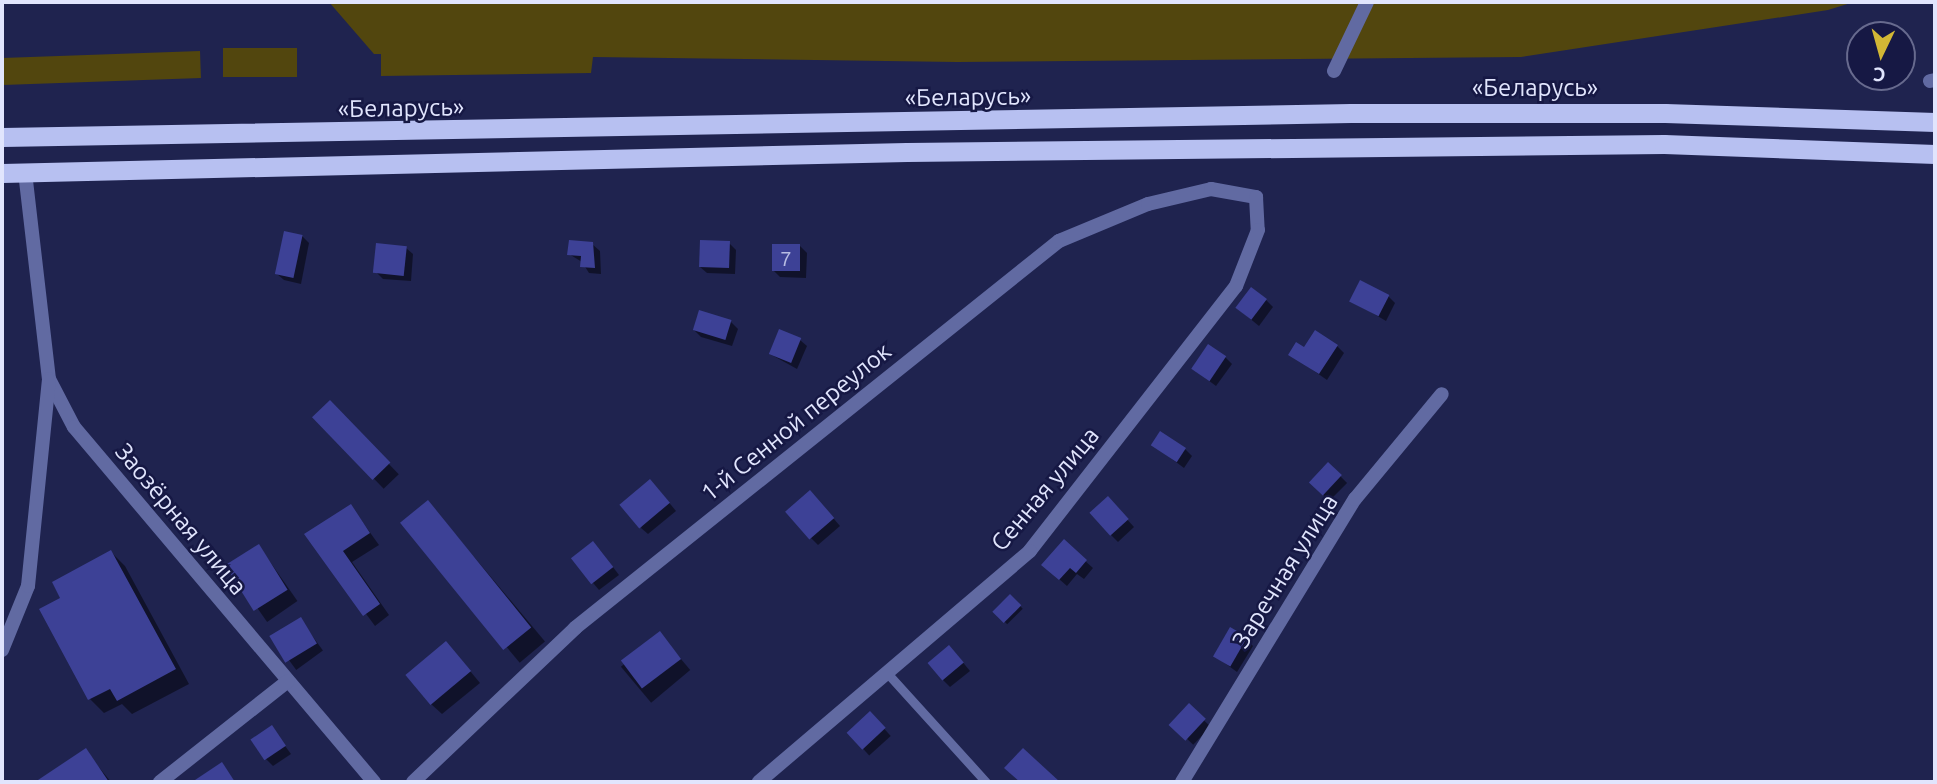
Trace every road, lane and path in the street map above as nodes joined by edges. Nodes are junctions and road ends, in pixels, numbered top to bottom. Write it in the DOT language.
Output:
graph roads {
  1 [pos="1367,2"];
  2 [pos="1334,71"];
  3 [pos="1935,122"];
  4 [pos="2,137"];
  5 [pos="1935,154"];
  6 [pos="25,172"];
  7 [pos="2,173"];
  8 [pos="1256,197"];
  9 [pos="49,379"];
  10 [pos="1442,394"];
  11 [pos="2,650"];
  12 [pos="888,674"];
  13 [pos="288,681"];
  14 [pos="160,782"];
  15 [pos="374,782"];
  16 [pos="413,782"];
  17 [pos="759,782"];
  18 [pos="986,782"];
  19 [pos="1182,782"];
  1 -- 2 [label="street"];
  3 -- 4 [label="highway, «Беларусь»"];
  5 -- 6 [label="highway"];
  6 -- 7 [label="highway"];
  6 -- 9 [label="street, Заозёрная улица"];
  8 -- 12 [label="street, Сенная улица"];
  8 -- 16 [label="street, 1-й Сенной переулок"];
  9 -- 11 [label="street, Заозёрная улица"];
  9 -- 13 [label="street, Заозёрная улица"];
  10 -- 19 [label="street, Заречная улица"];
  12 -- 17 [label="street, Сенная улица"];
  12 -- 18 [label="lane"];
  13 -- 14 [label="street"];
  13 -- 15 [label="street, Заозёрная улица"];
}
